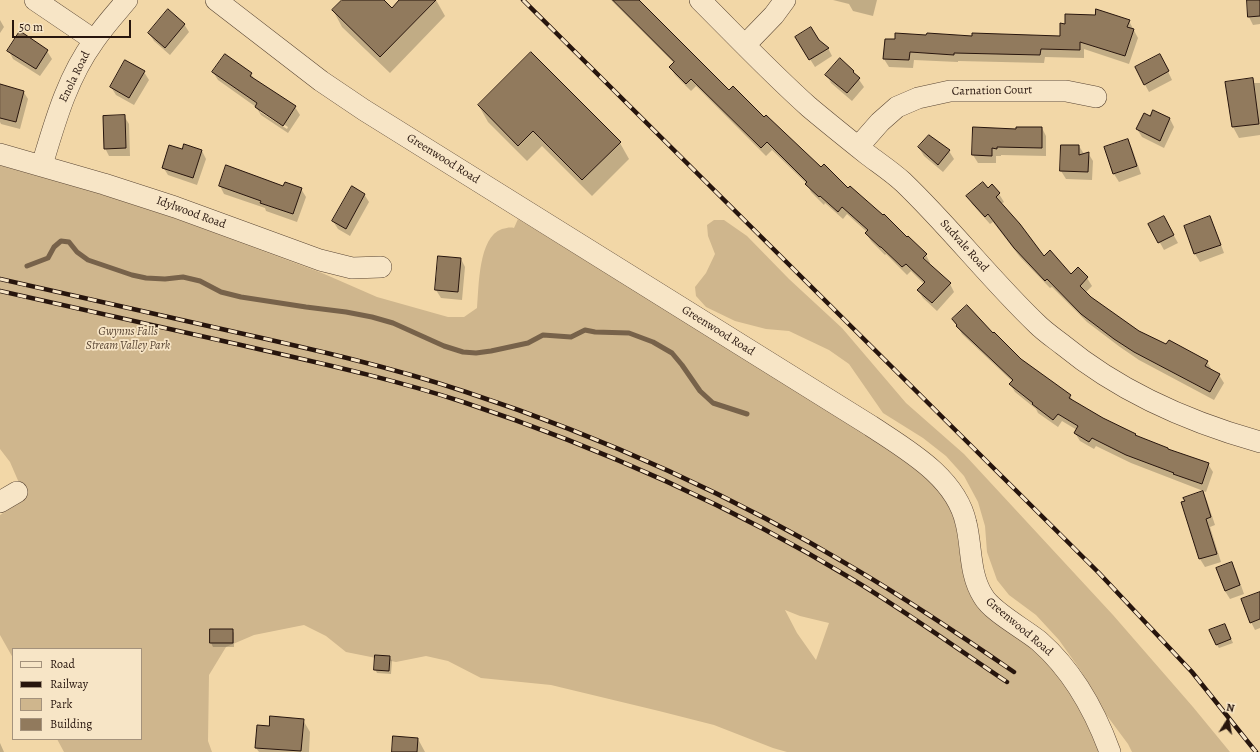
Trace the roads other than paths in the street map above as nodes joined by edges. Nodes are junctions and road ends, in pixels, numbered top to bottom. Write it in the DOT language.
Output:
graph roads {
  1 [pos="35,0"];
  2 [pos="127,0"];
  3 [pos="216,0"];
  4 [pos="700,0"];
  5 [pos="785,0"];
  6 [pos="94,40"];
  7 [pos="745,45"];
  8 [pos="1096,97"];
  9 [pos="858,147"];
  10 [pos="0,154"];
  11 [pos="42,165"];
  12 [pos="381,267"];
  13 [pos="1260,442"];
  14 [pos="1110,752"];
  1 -- 6 [label="street"];
  2 -- 6 [label="street, Enola Road"];
  3 -- 14 [label="street, Greenwood Road"];
  4 -- 7 [label="street, Sudvale Road"];
  5 -- 7 [label="street"];
  6 -- 11 [label="street, Enola Road"];
  7 -- 9 [label="street, Sudvale Road"];
  8 -- 9 [label="street, Carnation Court"];
  9 -- 13 [label="street, Sudvale Road"];
  10 -- 11 [label="street, Idylwood Road"];
  11 -- 12 [label="street, Idylwood Road"];
}
